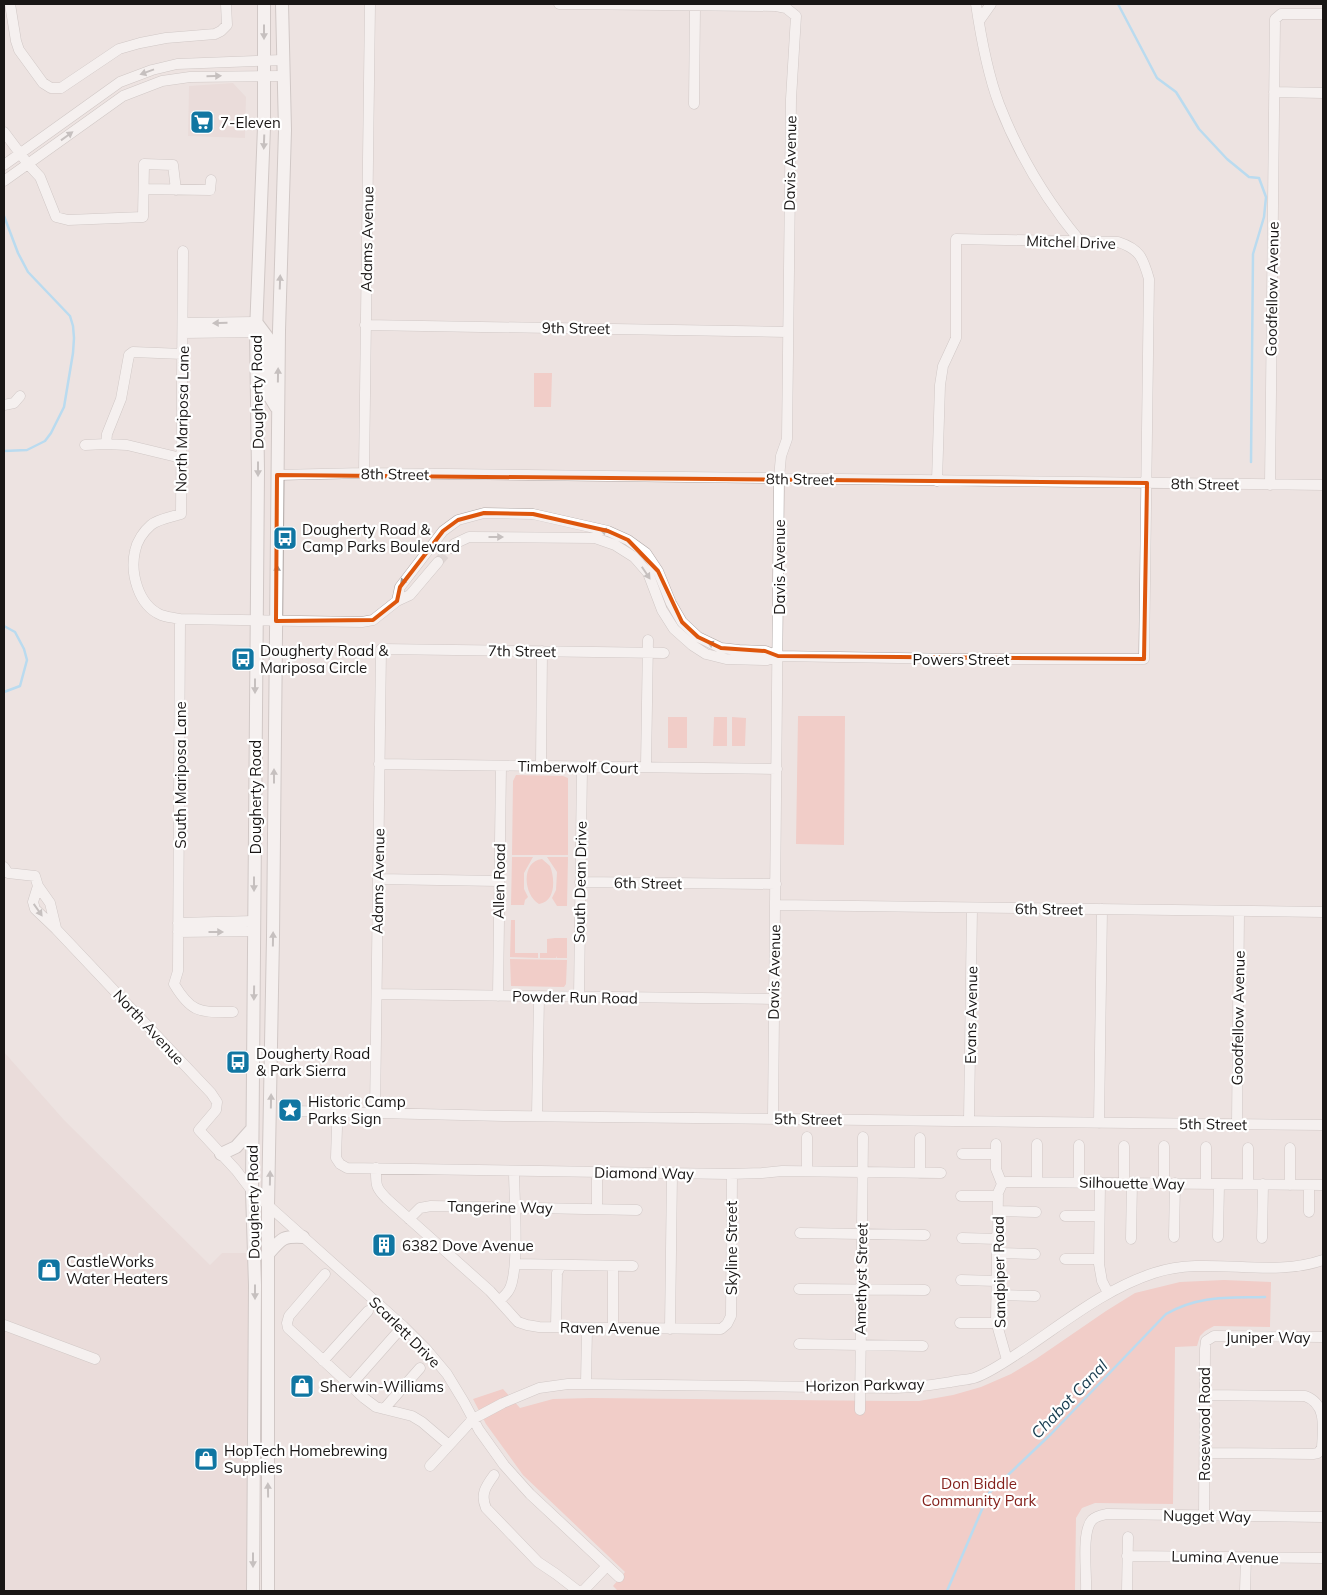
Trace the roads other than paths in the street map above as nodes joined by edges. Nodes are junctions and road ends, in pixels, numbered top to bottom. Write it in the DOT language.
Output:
graph roads {
  1 [pos="10,4"];
  2 [pos="226,4"];
  3 [pos="264,4"];
  4 [pos="282,4"];
  5 [pos="370,4"];
  6 [pos="559,4"];
  7 [pos="976,4"];
  8 [pos="990,4"];
  9 [pos="695,6"];
  10 [pos="1323,14"];
  11 [pos="979,20"];
  12 [pos="283,60"];
  13 [pos="264,61"];
  14 [pos="265,76"];
  15 [pos="283,76"];
  16 [pos="1274,92"];
  17 [pos="1323,93"];
  18 [pos="694,104"];
  19 [pos="4,132"];
  20 [pos="20,154"];
  21 [pos="28,164"];
  22 [pos="4,165"];
  23 [pos="212,180"];
  24 [pos="4,181"];
  25 [pos="144,189"];
  26 [pos="176,190"];
  27 [pos="1080,241"];
  28 [pos="183,250"];
  29 [pos="366,326"];
  30 [pos="256,327"];
  31 [pos="183,328"];
  32 [pos="787,332"];
  33 [pos="183,354"];
  34 [pos="20,396"];
  35 [pos="4,405"];
  36 [pos="278,411"];
  37 [pos="85,444"];
  38 [pos="106,444"];
  39 [pos="181,458"];
  40 [pos="364,474"];
  41 [pos="277,475"];
  42 [pos="779,478"];
  43 [pos="937,480"];
  44 [pos="1147,483"];
  45 [pos="1270,485"];
  46 [pos="1323,486"];
  47 [pos="451,548"];
  48 [pos="438,562"];
  49 [pos="397,601"];
  50 [pos="180,619"];
  51 [pos="256,620"];
  52 [pos="276,621"];
  53 [pos="648,640"];
  54 [pos="381,649"];
  55 [pos="542,652"];
  56 [pos="648,653"];
  57 [pos="664,653"];
  58 [pos="778,656"];
  59 [pos="1144,659"];
  60 [pos="380,764"];
  61 [pos="501,766"];
  62 [pos="541,766"];
  63 [pos="582,767"];
  64 [pos="646,767"];
  65 [pos="777,769"];
  66 [pos="4,867"];
  67 [pos="378,879"];
  68 [pos="499,881"];
  69 [pos="580,882"];
  70 [pos="776,884"];
  71 [pos="38,886"];
  72 [pos="775,905"];
  73 [pos="972,908"];
  74 [pos="1102,909"];
  75 [pos="1239,912"];
  76 [pos="1323,912"];
  77 [pos="254,926"];
  78 [pos="178,927"];
  79 [pos="56,929"];
  80 [pos="377,994"];
  81 [pos="498,996"];
  82 [pos="538,996"];
  83 [pos="579,997"];
  84 [pos="774,999"];
  85 [pos="233,1012"];
  86 [pos="293,1111"];
  87 [pos="375,1113"];
  88 [pos="537,1116"];
  89 [pos="773,1119"];
  90 [pos="969,1121"];
  91 [pos="1099,1123"];
  92 [pos="1237,1125"];
  93 [pos="1323,1125"];
  94 [pos="337,1127"];
  95 [pos="252,1129"];
  96 [pos="199,1130"];
  97 [pos="808,1137"];
  98 [pos="863,1138"];
  99 [pos="920,1138"];
  100 [pos="1037,1144"];
  101 [pos="1079,1145"];
  102 [pos="1124,1146"];
  103 [pos="1164,1146"];
  104 [pos="1206,1147"];
  105 [pos="1248,1148"];
  106 [pos="1290,1148"];
  107 [pos="221,1154"];
  108 [pos="962,1154"];
  109 [pos="376,1168"];
  110 [pos="514,1171"];
  111 [pos="807,1171"];
  112 [pos="597,1172"];
  113 [pos="862,1172"];
  114 [pos="920,1172"];
  115 [pos="941,1173"];
  116 [pos="672,1174"];
  117 [pos="732,1174"];
  118 [pos="1037,1182"];
  119 [pos="1079,1182"];
  120 [pos="1100,1182"];
  121 [pos="1128,1182"];
  122 [pos="1164,1183"];
  123 [pos="1175,1183"];
  124 [pos="1206,1183"];
  125 [pos="1002,1184"];
  126 [pos="1219,1184"];
  127 [pos="1248,1184"];
  128 [pos="1263,1184"];
  129 [pos="1290,1185"];
  130 [pos="1309,1185"];
  131 [pos="1323,1185"];
  132 [pos="252,1191"];
  133 [pos="961,1196"];
  134 [pos="998,1196"];
  135 [pos="268,1206"];
  136 [pos="514,1208"];
  137 [pos="597,1209"];
  138 [pos="637,1210"];
  139 [pos="998,1211"];
  140 [pos="1036,1212"];
  141 [pos="1309,1212"];
  142 [pos="1064,1216"];
  143 [pos="1099,1216"];
  144 [pos="409,1219"];
  145 [pos="800,1233"];
  146 [pos="862,1234"];
  147 [pos="924,1234"];
  148 [pos="303,1237"];
  149 [pos="1174,1237"];
  150 [pos="962,1238"];
  151 [pos="1218,1238"];
  152 [pos="1262,1238"];
  153 [pos="998,1239"];
  154 [pos="1131,1239"];
  155 [pos="269,1253"];
  156 [pos="998,1253"];
  157 [pos="1035,1254"];
  158 [pos="1065,1259"];
  159 [pos="1099,1260"];
  160 [pos="1323,1260"];
  161 [pos="515,1264"];
  162 [pos="561,1265"];
  163 [pos="613,1266"];
  164 [pos="633,1266"];
  165 [pos="324,1274"];
  166 [pos="961,1280"];
  167 [pos="997,1280"];
  168 [pos="799,1289"];
  169 [pos="861,1289"];
  170 [pos="925,1290"];
  171 [pos="1108,1292"];
  172 [pos="997,1296"];
  173 [pos="1034,1296"];
  174 [pos="499,1301"];
  175 [pos="368,1311"];
  176 [pos="728,1322"];
  177 [pos="960,1323"];
  178 [pos="997,1323"];
  179 [pos="4,1325"];
  180 [pos="404,1326"];
  181 [pos="556,1327"];
  182 [pos="587,1328"];
  183 [pos="613,1328"];
  184 [pos="670,1329"];
  185 [pos="1214,1336"];
  186 [pos="1323,1337"];
  187 [pos="799,1344"];
  188 [pos="860,1345"];
  189 [pos="923,1346"];
  190 [pos="96,1359"];
  191 [pos="1007,1360"];
  192 [pos="323,1361"];
  193 [pos="420,1368"];
  194 [pos="586,1384"];
  195 [pos="350,1386"];
  196 [pos="860,1387"];
  197 [pos="1205,1395"];
  198 [pos="384,1409"];
  199 [pos="860,1410"];
  200 [pos="473,1419"];
  201 [pos="449,1445"];
  202 [pos="1205,1453"];
  203 [pos="430,1466"];
  204 [pos="494,1475"];
  205 [pos="254,1490"];
  206 [pos="1204,1516"];
  207 [pos="1323,1517"];
  208 [pos="1128,1537"];
  209 [pos="268,1546"];
  210 [pos="1128,1556"];
  211 [pos="1246,1557"];
  212 [pos="1323,1558"];
  213 [pos="607,1566"];
  214 [pos="619,1577"];
  215 [pos="253,1591"];
  216 [pos="268,1591"];
  217 [pos="578,1591"];
  218 [pos="583,1591"];
  219 [pos="1086,1591"];
  220 [pos="1127,1591"];
  221 [pos="1245,1591"];
  1 -- 2 [label="street"];
  3 -- 13 [label="main road, Dougherty Road, one-way"];
  4 -- 12 [label="main road, Dougherty Road"];
  5 -- 29 [label="street, Adams Avenue"];
  6 -- 9 [label="street"];
  7 -- 11 [label="street"];
  8 -- 11 [label="street"];
  9 -- 18 [label="street"];
  9 -- 32 [label="street, Davis Avenue"];
  10 -- 16 [label="street, Goodfellow Avenue"];
  11 -- 27 [label="street"];
  12 -- 13 [label="street"];
  12 -- 15 [label="main road, Dougherty Road"];
  13 -- 14 [label="main road, Dougherty Road"];
  13 -- 20 [label="street, one-way"];
  14 -- 15 [label="street"];
  21 -- 14 [label="street, one-way"];
  14 -- 30 [label="main road, Dougherty Road, one-way"];
  36 -- 15 [label="main road, Dougherty Road, one-way"];
  16 -- 17 [label="street"];
  16 -- 45 [label="street, Goodfellow Avenue"];
  19 -- 20 [label="street"];
  20 -- 21 [label="street"];
  20 -- 22 [label="street"];
  21 -- 24 [label="street"];
  21 -- 25 [label="street"];
  23 -- 26 [label="street"];
  25 -- 26 [label="street"];
  25 -- 26 [label="street"];
  27 -- 43 [label="street, Mitchel Drive"];
  27 -- 44 [label="street, Mitchel Drive"];
  28 -- 31 [label="street, North Mariposa Lane"];
  29 -- 32 [label="street, 9th Street"];
  29 -- 40 [label="street, Adams Avenue"];
  30 -- 31 [label="street"];
  30 -- 36 [label="main road"];
  30 -- 51 [label="main road, Dougherty Road, one-way"];
  31 -- 33 [label="street, North Mariposa Lane"];
  32 -- 42 [label="street, Davis Avenue"];
  33 -- 38 [label="street"];
  33 -- 39 [label="street, North Mariposa Lane"];
  34 -- 35 [label="street"];
  36 -- 41 [label="main road, Dougherty Road"];
  37 -- 38 [label="street"];
  38 -- 39 [label="street"];
  39 -- 50 [label="street, North Mariposa Lane"];
  40 -- 41 [label="street, 8th Street"];
  40 -- 42 [label="street, 8th Street"];
  52 -- 41 [label="main road, Dougherty Road, one-way"];
  42 -- 43 [label="street, 8th Street"];
  42 -- 58 [label="street, Davis Avenue"];
  43 -- 44 [label="street, 8th Street"];
  44 -- 45 [label="street, 8th Street"];
  44 -- 59 [label="street, Mitchel Drive"];
  45 -- 46 [label="street, 8th Street"];
  47 -- 58 [label="street, one-way"];
  48 -- 49 [label="street"];
  49 -- 52 [label="street"];
  58 -- 49 [label="street, one-way"];
  50 -- 51 [label="street"];
  50 -- 78 [label="street, South Mariposa Lane"];
  51 -- 52 [label="street"];
  51 -- 77 [label="main road, Dougherty Road, one-way"];
  135 -- 52 [label="main road, Dougherty Road, one-way"];
  53 -- 56 [label="street"];
  54 -- 55 [label="street, 7th Street"];
  54 -- 60 [label="street, Adams Avenue"];
  55 -- 56 [label="street, 7th Street"];
  55 -- 62 [label="street"];
  56 -- 57 [label="street, 7th Street"];
  56 -- 64 [label="street"];
  58 -- 59 [label="street, Powers Street"];
  58 -- 65 [label="street, Davis Avenue"];
  60 -- 61 [label="street, Timberwolf Court"];
  60 -- 67 [label="street, Adams Avenue"];
  61 -- 62 [label="street, Timberwolf Court"];
  61 -- 68 [label="street, Allen Road"];
  62 -- 63 [label="street, Timberwolf Court"];
  63 -- 64 [label="street, Timberwolf Court"];
  63 -- 69 [label="street, South Dean Drive"];
  64 -- 65 [label="street, Timberwolf Court"];
  65 -- 70 [label="street, Davis Avenue"];
  66 -- 71 [label="street"];
  67 -- 68 [label="street"];
  67 -- 80 [label="street, Adams Avenue"];
  68 -- 81 [label="street, Allen Road"];
  69 -- 70 [label="street, 6th Street"];
  69 -- 83 [label="street, South Dean Drive"];
  70 -- 72 [label="street, Davis Avenue"];
  71 -- 79 [label="street"];
  71 -- 79 [label="street, North Avenue, one-way"];
  72 -- 73 [label="street, 6th Street"];
  72 -- 84 [label="street, Davis Avenue"];
  73 -- 74 [label="street, 6th Street"];
  73 -- 90 [label="street, Evans Avenue"];
  74 -- 75 [label="street, 6th Street"];
  74 -- 91 [label="street"];
  75 -- 76 [label="street, 6th Street"];
  75 -- 92 [label="street, Goodfellow Avenue"];
  77 -- 78 [label="street"];
  77 -- 95 [label="main road, Dougherty Road, one-way"];
  78 -- 85 [label="street, South Mariposa Lane"];
  79 -- 96 [label="street, North Avenue"];
  80 -- 81 [label="street, Powder Run Road"];
  80 -- 87 [label="street, Adams Avenue"];
  81 -- 82 [label="street, Powder Run Road"];
  82 -- 83 [label="street, Powder Run Road"];
  82 -- 88 [label="street"];
  83 -- 84 [label="street, Powder Run Road"];
  84 -- 89 [label="street, Davis Avenue"];
  86 -- 87 [label="street, 5th Street"];
  87 -- 88 [label="street, 5th Street"];
  88 -- 89 [label="street, 5th Street"];
  89 -- 90 [label="street, 5th Street"];
  90 -- 91 [label="street, 5th Street"];
  91 -- 92 [label="street, 5th Street"];
  92 -- 93 [label="street, 5th Street"];
  94 -- 109 [label="street, Diamond Way"];
  95 -- 107 [label="main road"];
  95 -- 132 [label="main road, Dougherty Road"];
  96 -- 107 [label="street, Scarlett Drive"];
  97 -- 111 [label="street"];
  98 -- 113 [label="street, Amethyst Street"];
  99 -- 114 [label="street"];
  100 -- 118 [label="street"];
  101 -- 119 [label="street"];
  102 -- 121 [label="street"];
  103 -- 122 [label="street"];
  104 -- 124 [label="street"];
  105 -- 127 [label="street"];
  106 -- 129 [label="street"];
  107 -- 132 [label="street, Scarlett Drive"];
  108 -- 125 [label="street"];
  109 -- 110 [label="street, Diamond Way"];
  109 -- 144 [label="street, Raven Avenue"];
  110 -- 112 [label="street, Diamond Way"];
  110 -- 136 [label="street"];
  111 -- 113 [label="street, Diamond Way"];
  111 -- 117 [label="street, Diamond Way"];
  112 -- 116 [label="street, Diamond Way"];
  112 -- 137 [label="street"];
  113 -- 114 [label="street, Diamond Way"];
  113 -- 146 [label="street, Amethyst Street"];
  114 -- 115 [label="street, Diamond Way"];
  116 -- 117 [label="street, Diamond Way"];
  116 -- 184 [label="street"];
  117 -- 176 [label="street, Skyline Street"];
  118 -- 119 [label="street, Silhouette Way"];
  118 -- 125 [label="street, Silhouette Way"];
  119 -- 120 [label="street, Silhouette Way"];
  120 -- 121 [label="street, Silhouette Way"];
  120 -- 143 [label="street"];
  121 -- 122 [label="street, Silhouette Way"];
  121 -- 154 [label="street"];
  122 -- 123 [label="street, Silhouette Way"];
  123 -- 124 [label="street, Silhouette Way"];
  123 -- 149 [label="street"];
  124 -- 126 [label="street, Silhouette Way"];
  125 -- 134 [label="street, Sandpiper Road"];
  126 -- 127 [label="street, Silhouette Way"];
  126 -- 151 [label="street"];
  127 -- 128 [label="street, Silhouette Way"];
  128 -- 129 [label="street, Silhouette Way"];
  128 -- 152 [label="street"];
  129 -- 130 [label="street, Silhouette Way"];
  130 -- 131 [label="street, Silhouette Way"];
  130 -- 141 [label="street"];
  132 -- 135 [label="street, Scarlett Drive"];
  132 -- 205 [label="main road, Dougherty Road, one-way"];
  133 -- 134 [label="street"];
  134 -- 139 [label="street, Sandpiper Road"];
  135 -- 148 [label="street, Scarlett Drive"];
  135 -- 155 [label="main road, Dougherty Road"];
  136 -- 137 [label="street, Tangerine Way"];
  136 -- 144 [label="street, Tangerine Way"];
  136 -- 161 [label="street"];
  137 -- 138 [label="street, Tangerine Way"];
  139 -- 140 [label="street"];
  139 -- 153 [label="street, Sandpiper Road"];
  142 -- 143 [label="street"];
  143 -- 159 [label="street"];
  144 -- 174 [label="street, Raven Avenue"];
  145 -- 146 [label="street"];
  146 -- 147 [label="street"];
  146 -- 169 [label="street, Amethyst Street"];
  148 -- 155 [label="main road"];
  148 -- 180 [label="street, Scarlett Drive"];
  150 -- 153 [label="street"];
  153 -- 156 [label="street, Sandpiper Road"];
  209 -- 155 [label="main road, Dougherty Road, one-way"];
  156 -- 157 [label="street"];
  156 -- 167 [label="street, Sandpiper Road"];
  158 -- 159 [label="street"];
  159 -- 171 [label="street"];
  160 -- 171 [label="street, Horizon Parkway"];
  161 -- 162 [label="street"];
  161 -- 174 [label="street"];
  162 -- 163 [label="street"];
  162 -- 181 [label="street"];
  163 -- 164 [label="street"];
  163 -- 183 [label="street"];
  165 -- 192 [label="street"];
  166 -- 167 [label="street"];
  167 -- 172 [label="street, Sandpiper Road"];
  168 -- 169 [label="street"];
  169 -- 170 [label="street"];
  169 -- 188 [label="street, Amethyst Street"];
  171 -- 191 [label="street, Horizon Parkway"];
  172 -- 173 [label="street"];
  172 -- 178 [label="street, Sandpiper Road"];
  174 -- 181 [label="street, Raven Avenue"];
  175 -- 192 [label="street"];
  176 -- 184 [label="street, Raven Avenue"];
  177 -- 178 [label="street"];
  178 -- 191 [label="street, Sandpiper Road"];
  179 -- 190 [label="street"];
  180 -- 195 [label="street"];
  180 -- 200 [label="street, Scarlett Drive"];
  181 -- 182 [label="street, Raven Avenue"];
  182 -- 183 [label="street, Raven Avenue"];
  182 -- 194 [label="street"];
  183 -- 184 [label="street, Raven Avenue"];
  185 -- 186 [label="street, Juniper Way"];
  185 -- 197 [label="street, Rosewood Road"];
  187 -- 188 [label="street"];
  188 -- 189 [label="street"];
  188 -- 196 [label="street, Amethyst Street"];
  191 -- 196 [label="street, Horizon Parkway"];
  192 -- 195 [label="street"];
  193 -- 198 [label="street"];
  194 -- 196 [label="street, Horizon Parkway"];
  194 -- 200 [label="street, Horizon Parkway"];
  195 -- 198 [label="street"];
  196 -- 199 [label="street, Amethyst Street"];
  197 -- 202 [label="street, Rosewood Road"];
  197 -- 202 [label="street"];
  198 -- 201 [label="street"];
  200 -- 201 [label="street, Horizon Parkway"];
  200 -- 213 [label="street, Scarlett Drive"];
  201 -- 203 [label="street, Horizon Parkway"];
  202 -- 206 [label="street, Rosewood Road"];
  204 -- 217 [label="street"];
  205 -- 209 [label="main road"];
  205 -- 215 [label="main road, Dougherty Road, one-way"];
  206 -- 207 [label="street, Nugget Way"];
  206 -- 219 [label="street, Nugget Way"];
  208 -- 210 [label="street"];
  209 -- 216 [label="main road, Dougherty Road"];
  210 -- 211 [label="street, Lumina Avenue"];
  210 -- 220 [label="street"];
  211 -- 212 [label="street, Lumina Avenue"];
  211 -- 221 [label="street"];
  213 -- 214 [label="street, Scarlett Drive"];
  213 -- 218 [label="street"];
}
